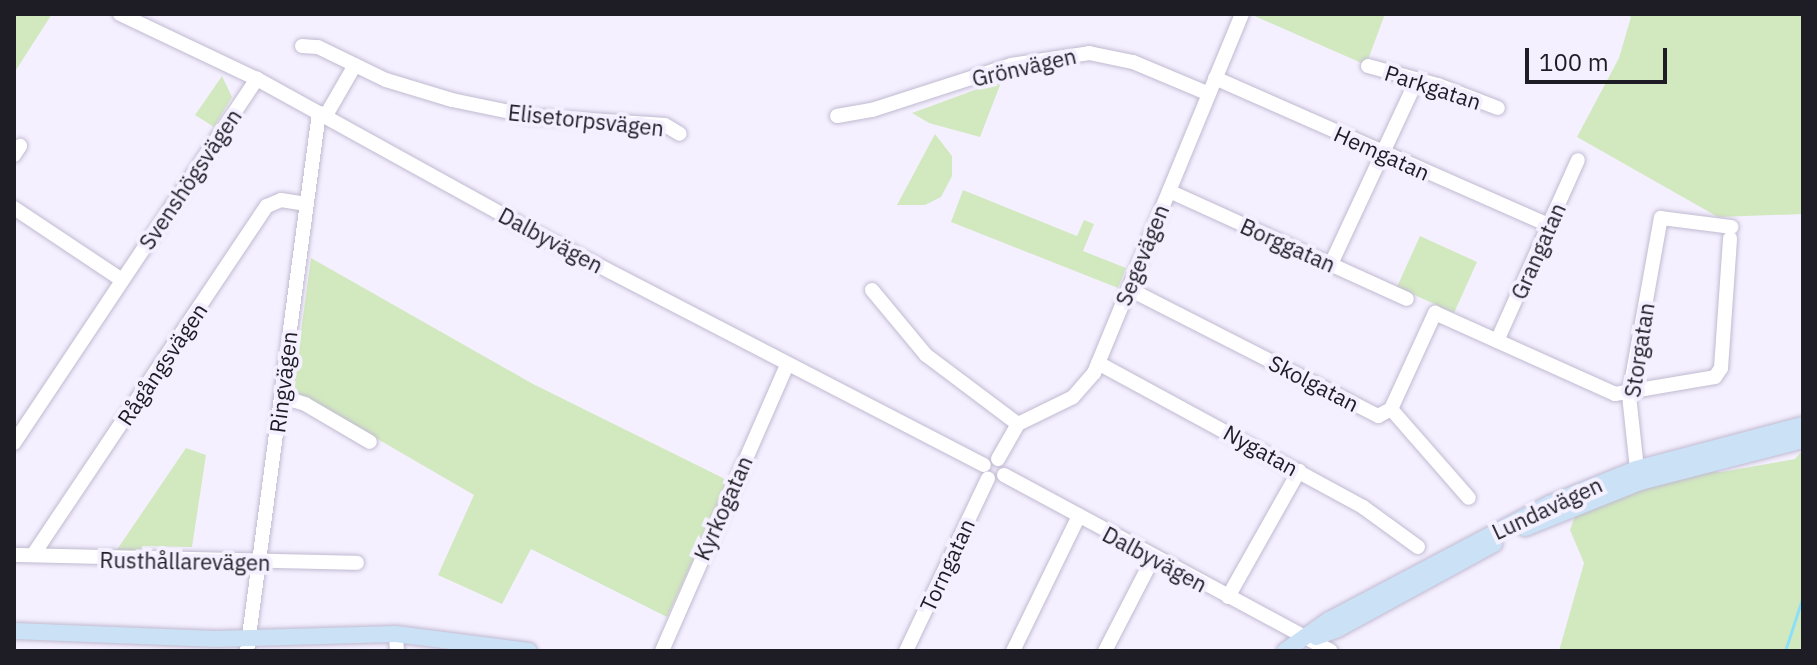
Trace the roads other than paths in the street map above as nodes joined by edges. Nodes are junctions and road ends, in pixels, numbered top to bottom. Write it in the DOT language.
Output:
graph roads {
  1 [pos="120,14"];
  2 [pos="1242,14"];
  3 [pos="302,46"];
  4 [pos="355,65"];
  5 [pos="1368,66"];
  6 [pos="1215,78"];
  7 [pos="257,79"];
  8 [pos="1416,82"];
  9 [pos="1209,94"];
  10 [pos="1498,108"];
  11 [pos="322,115"];
  12 [pos="837,116"];
  13 [pos="680,134"];
  14 [pos="1383,154"];
  15 [pos="1578,160"];
  16 [pos="1169,191"];
  17 [pos="305,204"];
  18 [pos="14,208"];
  19 [pos="1550,226"];
  20 [pos="1331,264"];
  21 [pos="122,280"];
  22 [pos="1129,289"];
  23 [pos="872,290"];
  24 [pos="1407,299"];
  25 [pos="1497,341"];
  26 [pos="1098,363"];
  27 [pos="787,365"];
  28 [pos="1629,395"];
  29 [pos="281,397"];
  30 [pos="1391,409"];
  31 [pos="1018,424"];
  32 [pos="1803,425"];
  33 [pos="1803,440"];
  34 [pos="370,442"];
  35 [pos="14,443"];
  36 [pos="998,459"];
  37 [pos="1299,471"];
  38 [pos="986,472"];
  39 [pos="1004,475"];
  40 [pos="1638,475"];
  41 [pos="1469,498"];
  42 [pos="1078,518"];
  43 [pos="1418,547"];
  44 [pos="14,555"];
  45 [pos="33,555"];
  46 [pos="1153,558"];
  47 [pos="260,562"];
  48 [pos="357,563"];
  49 [pos="1228,597"];
  50 [pos="14,631"];
  51 [pos="396,634"];
  52 [pos="249,644"];
  53 [pos="1314,644"];
  54 [pos="397,651"];
  55 [pos="529,651"];
  56 [pos="662,651"];
  57 [pos="906,651"];
  58 [pos="1013,651"];
  59 [pos="1105,651"];
  60 [pos="1285,651"];
  61 [pos="1331,651"];
  1 -- 7 [label="street, Dalbyvägen"];
  2 -- 6 [label="street, Segevägen"];
  3 -- 4 [label="street, Elisetorpsvägen"];
  4 -- 11 [label="street"];
  4 -- 13 [label="street, Elisetorpsvägen"];
  5 -- 8 [label="street, Parkgatan"];
  6 -- 9 [label="street, Segevägen"];
  6 -- 14 [label="street, Hemgatan"];
  7 -- 11 [label="street, Dalbyvägen"];
  7 -- 21 [label="street, Svenshögsvägen"];
  8 -- 10 [label="street, Parkgatan"];
  8 -- 14 [label="street"];
  9 -- 12 [label="street, Grönvägen"];
  9 -- 16 [label="street, Segevägen"];
  11 -- 17 [label="street, Ringvägen"];
  11 -- 27 [label="street, Dalbyvägen"];
  14 -- 19 [label="street, Hemgatan"];
  14 -- 20 [label="street"];
  15 -- 19 [label="street, Grangatan"];
  16 -- 20 [label="street, Borggatan"];
  16 -- 22 [label="street, Segevägen"];
  17 -- 29 [label="street, Ringvägen"];
  17 -- 45 [label="street, Rågångsvägen"];
  18 -- 21 [label="street"];
  19 -- 25 [label="street, Grangatan"];
  20 -- 24 [label="street, Borggatan"];
  21 -- 35 [label="street, Svenshögsvägen"];
  22 -- 26 [label="street, Segevägen"];
  22 -- 30 [label="street, Skolgatan"];
  23 -- 31 [label="street"];
  25 -- 28 [label="street"];
  25 -- 30 [label="street"];
  26 -- 31 [label="street, Segevägen"];
  26 -- 37 [label="street, Nygatan"];
  27 -- 38 [label="street, Dalbyvägen"];
  27 -- 56 [label="street, Kyrkogatan"];
  28 -- 28 [label="street, Storgatan"];
  28 -- 40 [label="street, Storgatan"];
  29 -- 34 [label="street"];
  29 -- 47 [label="street, Ringvägen"];
  30 -- 41 [label="street, Skolgatan"];
  31 -- 36 [label="street"];
  32 -- 40 [label="main road, Lundavägen"];
  33 -- 40 [label="main road, Lundavägen"];
  36 -- 38 [label="street"];
  36 -- 39 [label="street"];
  37 -- 43 [label="street, Nygatan"];
  37 -- 49 [label="street"];
  38 -- 39 [label="street"];
  38 -- 57 [label="street, Torngatan"];
  39 -- 42 [label="street, Dalbyvägen"];
  40 -- 53 [label="main road, Lundavägen"];
  42 -- 46 [label="street, Dalbyvägen"];
  42 -- 58 [label="street"];
  44 -- 45 [label="street, Rusthållarevägen"];
  45 -- 47 [label="street, Rusthållarevägen"];
  46 -- 49 [label="street, Dalbyvägen"];
  46 -- 59 [label="street"];
  47 -- 48 [label="street, Rusthållarevägen"];
  47 -- 52 [label="street, Ringvägen"];
  49 -- 53 [label="street, Dalbyvägen"];
  50 -- 52 [label="main road"];
  51 -- 52 [label="main road"];
  51 -- 54 [label="street"];
  51 -- 55 [label="main road"];
  53 -- 60 [label="main road, Lundavägen"];
  53 -- 61 [label="street, Dalbyvägen"];
}
